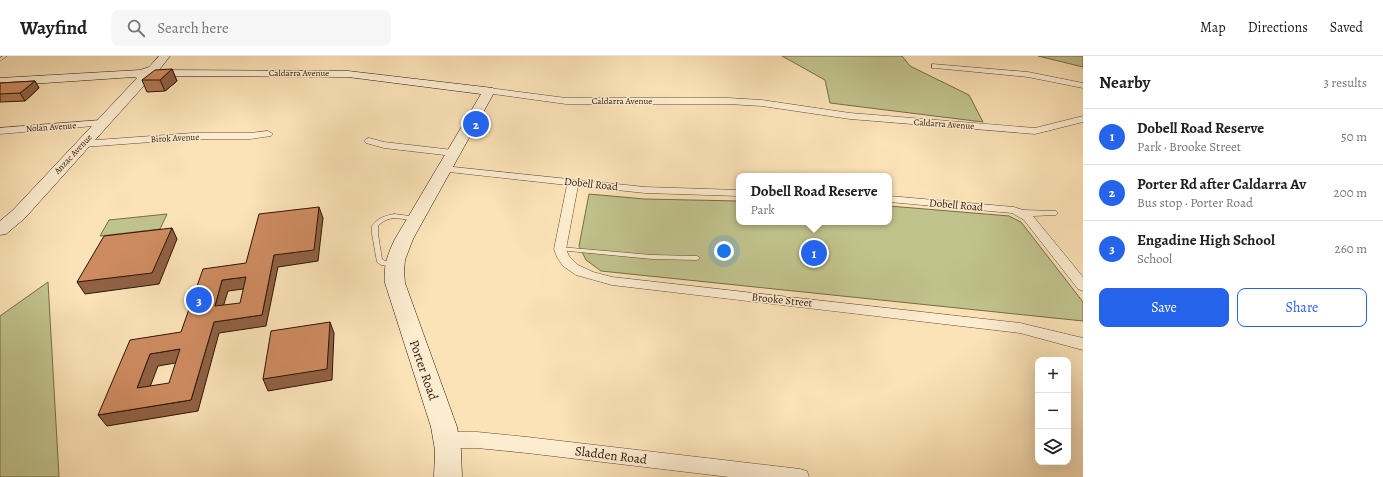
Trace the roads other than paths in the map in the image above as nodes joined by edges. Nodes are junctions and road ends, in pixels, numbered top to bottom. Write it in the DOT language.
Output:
graph roads {
  1 [pos="5,56"];
  2 [pos="165,56"];
  3 [pos="0,60"];
  4 [pos="935,66"];
  5 [pos="149,73"];
  6 [pos="0,82"];
  7 [pos="1083,86"];
  8 [pos="489,91"];
  9 [pos="1083,119"];
  10 [pos="102,123"];
  11 [pos="0,131"];
  12 [pos="268,134"];
  13 [pos="369,141"];
  14 [pos="83,144"];
  15 [pos="453,152"];
  16 [pos="444,169"];
  17 [pos="573,182"];
  18 [pos="736,194"];
  19 [pos="892,199"];
  20 [pos="1022,213"];
  21 [pos="1052,214"];
  22 [pos="416,218"];
  23 [pos="0,230"];
  24 [pos="560,249"];
  25 [pos="697,258"];
  26 [pos="395,265"];
  27 [pos="1083,286"];
  28 [pos="1083,344"];
  29 [pos="446,440"];
  30 [pos="448,477"];
  31 [pos="800,477"];
  1 -- 3 [label="lane"];
  2 -- 5 [label="street, Anzac Avenue"];
  4 -- 7 [label="street"];
  5 -- 6 [label="street, Caldarra Avenue"];
  5 -- 8 [label="street, Caldarra Avenue"];
  5 -- 10 [label="street, Anzac Avenue"];
  8 -- 9 [label="street, Caldarra Avenue"];
  8 -- 15 [label="street, Porter Road"];
  10 -- 11 [label="street, Nolan Avenue"];
  10 -- 14 [label="street, Anzac Avenue"];
  12 -- 14 [label="street, Birok Avenue"];
  13 -- 15 [label="street"];
  14 -- 23 [label="street, Anzac Avenue"];
  15 -- 16 [label="street, Porter Road"];
  16 -- 17 [label="street, Dobell Road"];
  16 -- 22 [label="street, Porter Road"];
  17 -- 18 [label="street, Dobell Road"];
  17 -- 24 [label="street"];
  19 -- 20 [label="street, Dobell Road"];
  20 -- 21 [label="street, Dobell Road"];
  20 -- 27 [label="street"];
  22 -- 26 [label="street, Porter Road"];
  22 -- 26 [label="lane"];
  24 -- 25 [label="lane"];
  24 -- 28 [label="street, Brooke Street"];
  26 -- 29 [label="street, Porter Road"];
  29 -- 30 [label="street, Porter Road"];
  29 -- 31 [label="street, Sladden Road"];
}
